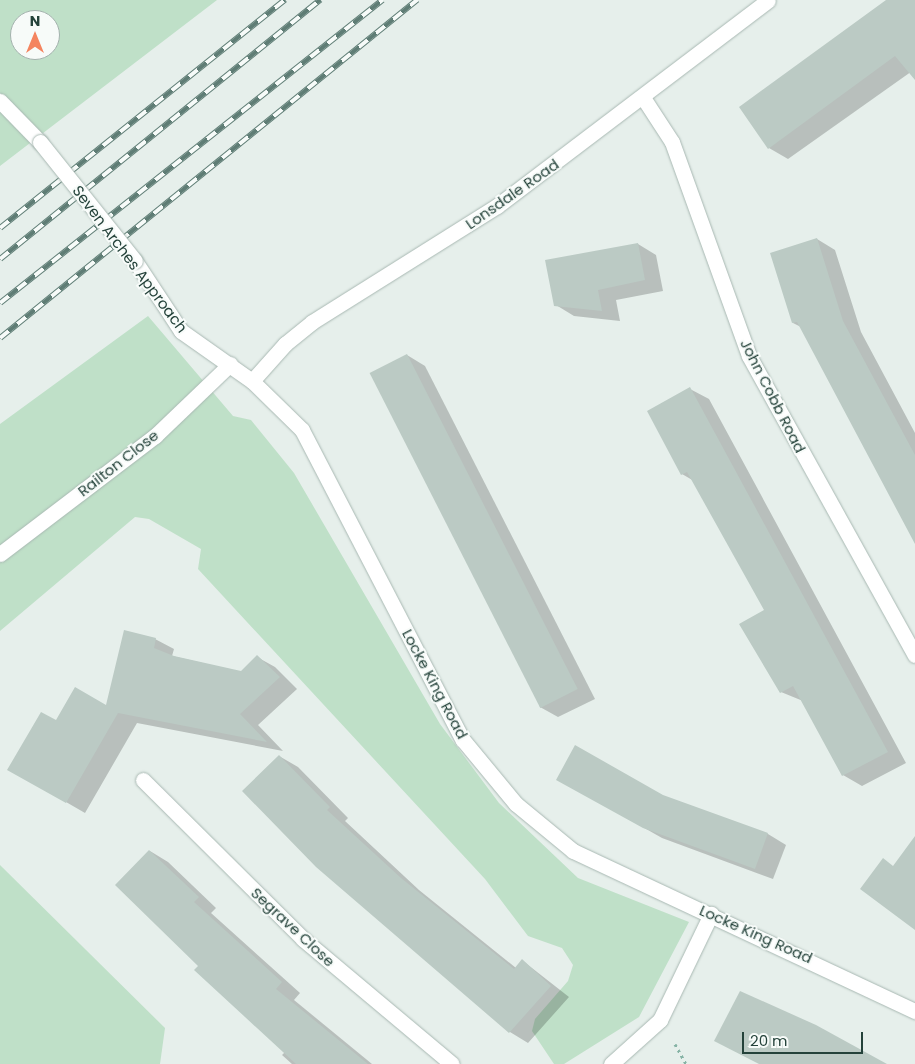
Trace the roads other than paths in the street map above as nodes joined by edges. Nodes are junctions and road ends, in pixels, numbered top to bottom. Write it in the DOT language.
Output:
graph roads {
  1 [pos="768,0"];
  2 [pos="644,99"];
  3 [pos="0,101"];
  4 [pos="230,364"];
  5 [pos="252,381"];
  6 [pos="0,554"];
  7 [pos="915,655"];
  8 [pos="143,780"];
  9 [pos="711,914"];
  10 [pos="915,1011"];
  11 [pos="452,1064"];
  12 [pos="611,1064"];
  1 -- 2 [label="street, Lonsdale Road"];
  2 -- 5 [label="street, Lonsdale Road"];
  2 -- 7 [label="street, John Cobb Road"];
  3 -- 4 [label="street, Seven Arches Approach, bridge"];
  4 -- 5 [label="street, Seven Arches Approach"];
  4 -- 6 [label="street, Railton Close"];
  5 -- 9 [label="street, Locke King Road"];
  8 -- 11 [label="street, Segrave Close"];
  9 -- 10 [label="street, Locke King Road"];
  9 -- 12 [label="street"];
}
